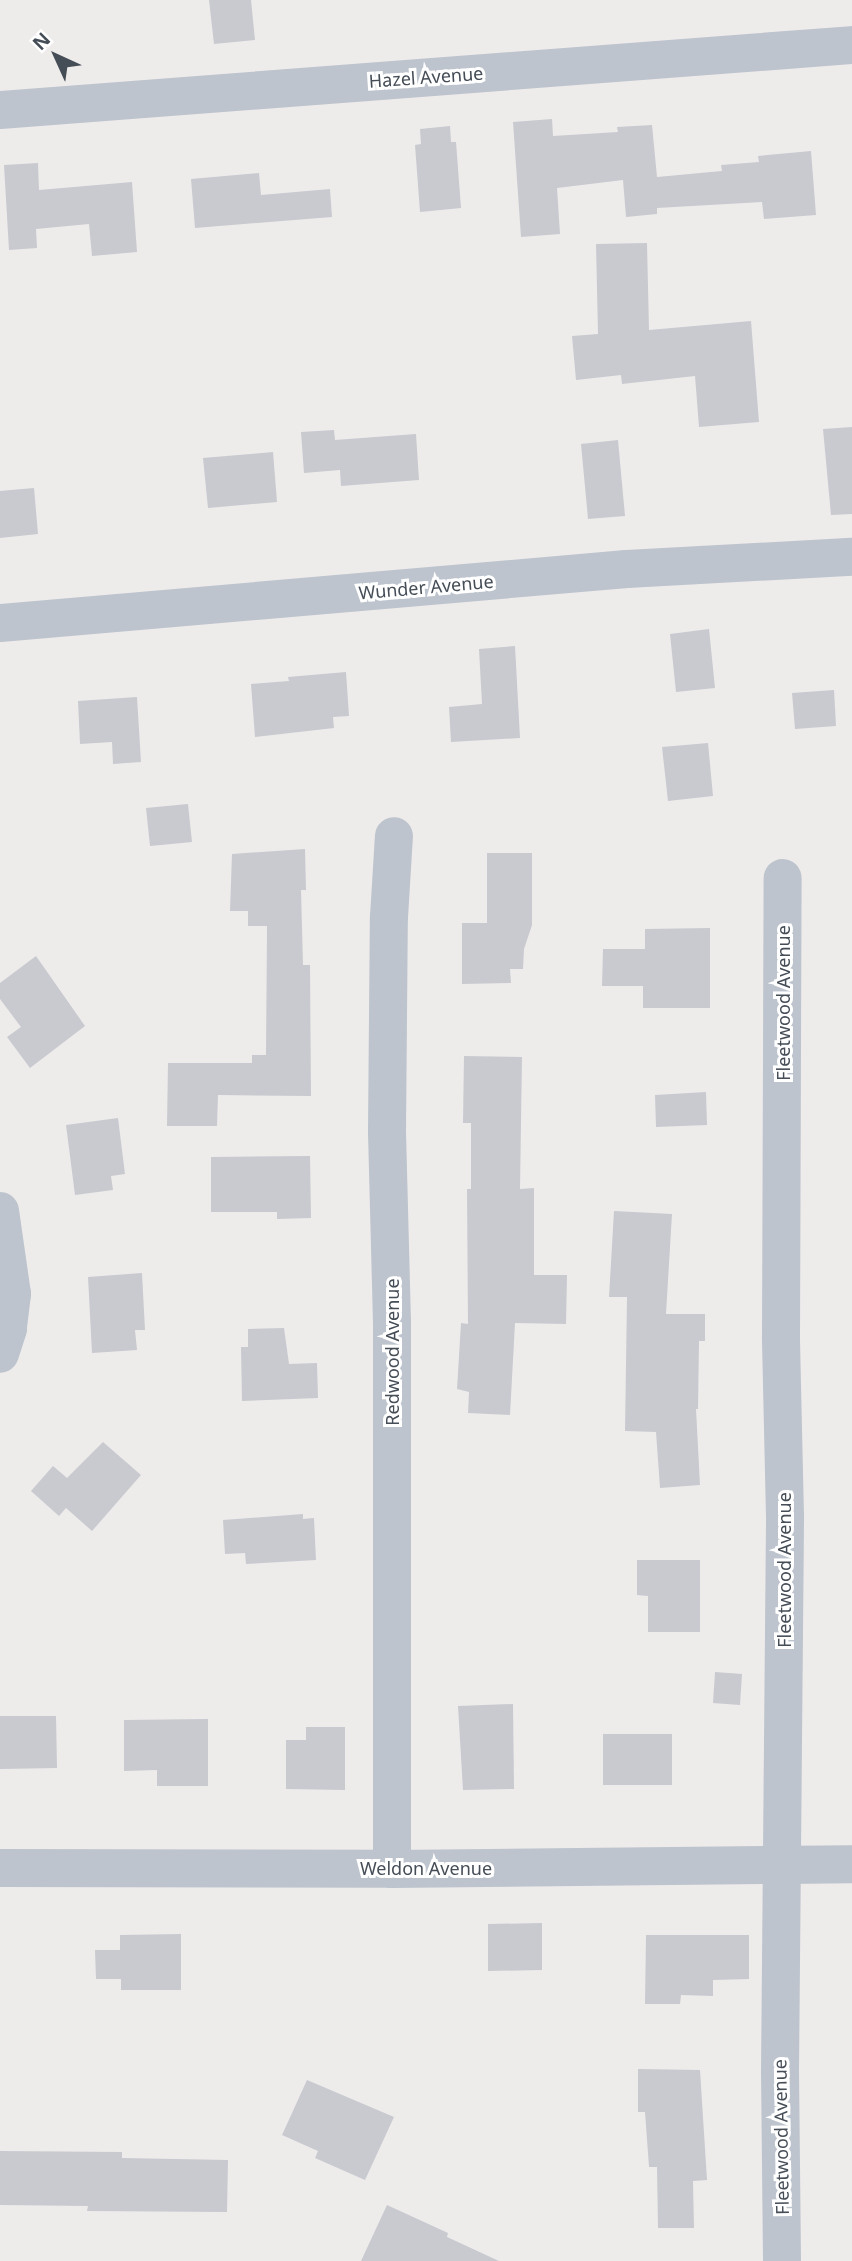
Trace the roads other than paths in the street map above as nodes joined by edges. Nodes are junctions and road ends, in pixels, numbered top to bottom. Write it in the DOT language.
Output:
graph roads {
  1 [pos="852,45"];
  2 [pos="0,110"];
  3 [pos="852,557"];
  4 [pos="0,623"];
  5 [pos="394,836"];
  6 [pos="783,878"];
  7 [pos="0,1211"];
  8 [pos="0,1354"];
  9 [pos="852,1864"];
  10 [pos="782,1865"];
  11 [pos="0,1868"];
  12 [pos="392,1869"];
  13 [pos="782,2261"];
  1 -- 2 [label="street, Hazel Avenue"];
  3 -- 4 [label="street, Wunder Avenue"];
  5 -- 12 [label="street, Redwood Avenue"];
  6 -- 10 [label="street, Fleetwood Avenue"];
  7 -- 8 [label="street"];
  9 -- 10 [label="street, Weldon Avenue"];
  10 -- 12 [label="street, Weldon Avenue"];
  10 -- 13 [label="street, Fleetwood Avenue"];
  11 -- 12 [label="street, Weldon Avenue"];
}
